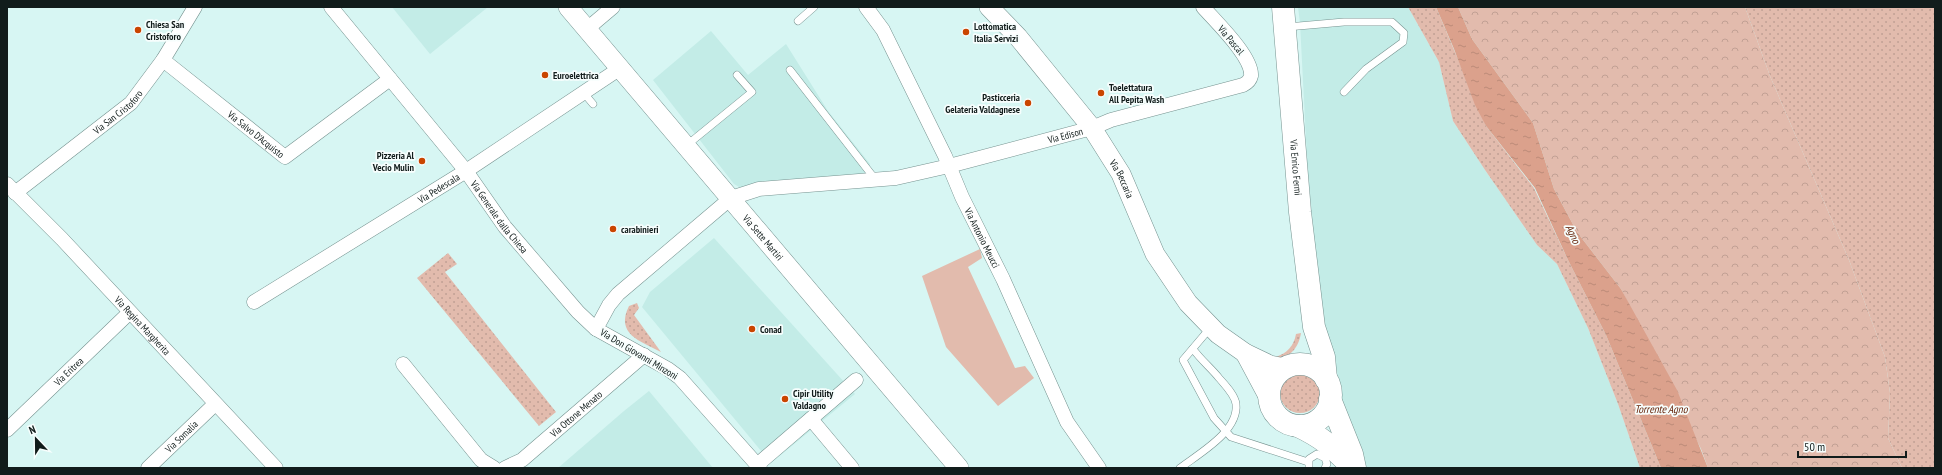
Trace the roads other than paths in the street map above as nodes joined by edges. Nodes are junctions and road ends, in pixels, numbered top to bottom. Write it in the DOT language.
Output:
graph roads {
  1 [pos="195,7"];
  2 [pos="331,7"];
  3 [pos="568,7"];
  4 [pos="613,7"];
  5 [pos="814,7"];
  6 [pos="866,7"];
  7 [pos="989,7"];
  8 [pos="1202,7"];
  9 [pos="1284,17"];
  10 [pos="798,21"];
  11 [pos="587,29"];
  12 [pos="163,60"];
  13 [pos="619,68"];
  14 [pos="790,70"];
  15 [pos="737,75"];
  16 [pos="1251,77"];
  17 [pos="390,79"];
  18 [pos="584,92"];
  19 [pos="1344,92"];
  20 [pos="593,104"];
  21 [pos="1092,128"];
  22 [pos="686,146"];
  23 [pos="949,166"];
  24 [pos="466,171"];
  25 [pos="875,179"];
  26 [pos="11,188"];
  27 [pos="731,198"];
  28 [pos="254,302"];
  29 [pos="129,313"];
  30 [pos="1211,327"];
  31 [pos="1314,327"];
  32 [pos="596,329"];
  33 [pos="1192,349"];
  34 [pos="1245,353"];
  35 [pos="644,355"];
  36 [pos="403,364"];
  37 [pos="1289,367"];
  38 [pos="856,380"];
  39 [pos="1328,389"];
  40 [pos="1269,398"];
  41 [pos="215,404"];
  42 [pos="811,419"];
  43 [pos="1298,426"];
  44 [pos="7,430"];
  45 [pos="1227,432"];
  46 [pos="1309,465"];
  47 [pos="759,466"];
  48 [pos="148,468"];
  49 [pos="276,468"];
  50 [pos="494,468"];
  51 [pos="505,468"];
  52 [pos="852,468"];
  53 [pos="960,468"];
  54 [pos="1099,468"];
  55 [pos="1180,468"];
  56 [pos="1325,468"];
  57 [pos="1354,468"];
  1 -- 12 [label="street, Via San Cristoforo"];
  2 -- 17 [label="street, Via Generale dalla Chiesa"];
  3 -- 11 [label="main road, Via Sette Martiri"];
  4 -- 11 [label="street"];
  5 -- 10 [label="lane"];
  6 -- 23 [label="street, Via Antonio Meucci"];
  7 -- 21 [label="main road, Via Beccaria"];
  8 -- 16 [label="street, Via Pascal"];
  9 -- 19 [label="lane"];
  9 -- 31 [label="main road, Via Enrico Fermi"];
  11 -- 13 [label="main road, Via Sette Martiri"];
  12 -- 17 [label="street, Via Salvo D'Acquisto"];
  12 -- 26 [label="street, Via San Cristoforo"];
  13 -- 18 [label="street, Via Pedescala"];
  13 -- 22 [label="main road, Via Sette Martiri"];
  14 -- 25 [label="lane"];
  15 -- 22 [label="lane"];
  16 -- 21 [label="street, Via Edison"];
  17 -- 24 [label="street, Via Generale dalla Chiesa"];
  18 -- 20 [label="lane"];
  18 -- 24 [label="street, Via Pedescala"];
  21 -- 23 [label="street, Via Edison"];
  21 -- 30 [label="main road, Via Beccaria"];
  22 -- 27 [label="main road, Via Sette Martiri"];
  23 -- 25 [label="street, Via Edison"];
  23 -- 54 [label="street, Via Antonio Meucci"];
  24 -- 28 [label="street, Via Pedescala"];
  24 -- 32 [label="street, Via Generale dalla Chiesa"];
  25 -- 27 [label="street, Via Edison"];
  26 -- 29 [label="street, Via Regina Margherita"];
  27 -- 32 [label="street, Via Don Giovanni Minzoni"];
  27 -- 53 [label="main road, Via Sette Martiri"];
  29 -- 41 [label="street, Via Regina Margherita"];
  29 -- 44 [label="street, Via Eritrea"];
  30 -- 33 [label="lane"];
  30 -- 34 [label="main road, Via Beccaria"];
  31 -- 37 [label="main road, Via Enrico Fermi"];
  31 -- 39 [label="main road, Via Enrico Fermi"];
  32 -- 35 [label="street, Via Don Giovanni Minzoni"];
  33 -- 45 [label="lane"];
  33 -- 45 [label="lane"];
  34 -- 37 [label="main road, Via Beccaria"];
  34 -- 40 [label="main road, Via Beccaria"];
  35 -- 47 [label="street, Via Don Giovanni Minzoni"];
  35 -- 51 [label="street, Via Ottone Menato"];
  36 -- 50 [label="street"];
  37 -- 39 [label="main road"];
  37 -- 40 [label="main road"];
  38 -- 42 [label="street"];
  39 -- 43 [label="main road"];
  39 -- 57 [label="main road, Via Enrico Fermi"];
  40 -- 43 [label="main road"];
  41 -- 48 [label="street, Via Somalia"];
  41 -- 49 [label="street, Via Regina Margherita"];
  42 -- 47 [label="street"];
  42 -- 52 [label="street"];
  43 -- 57 [label="main road, Via Enrico Fermi"];
  45 -- 46 [label="lane"];
  45 -- 55 [label="lane"];
  46 -- 56 [label="lane"];
}
